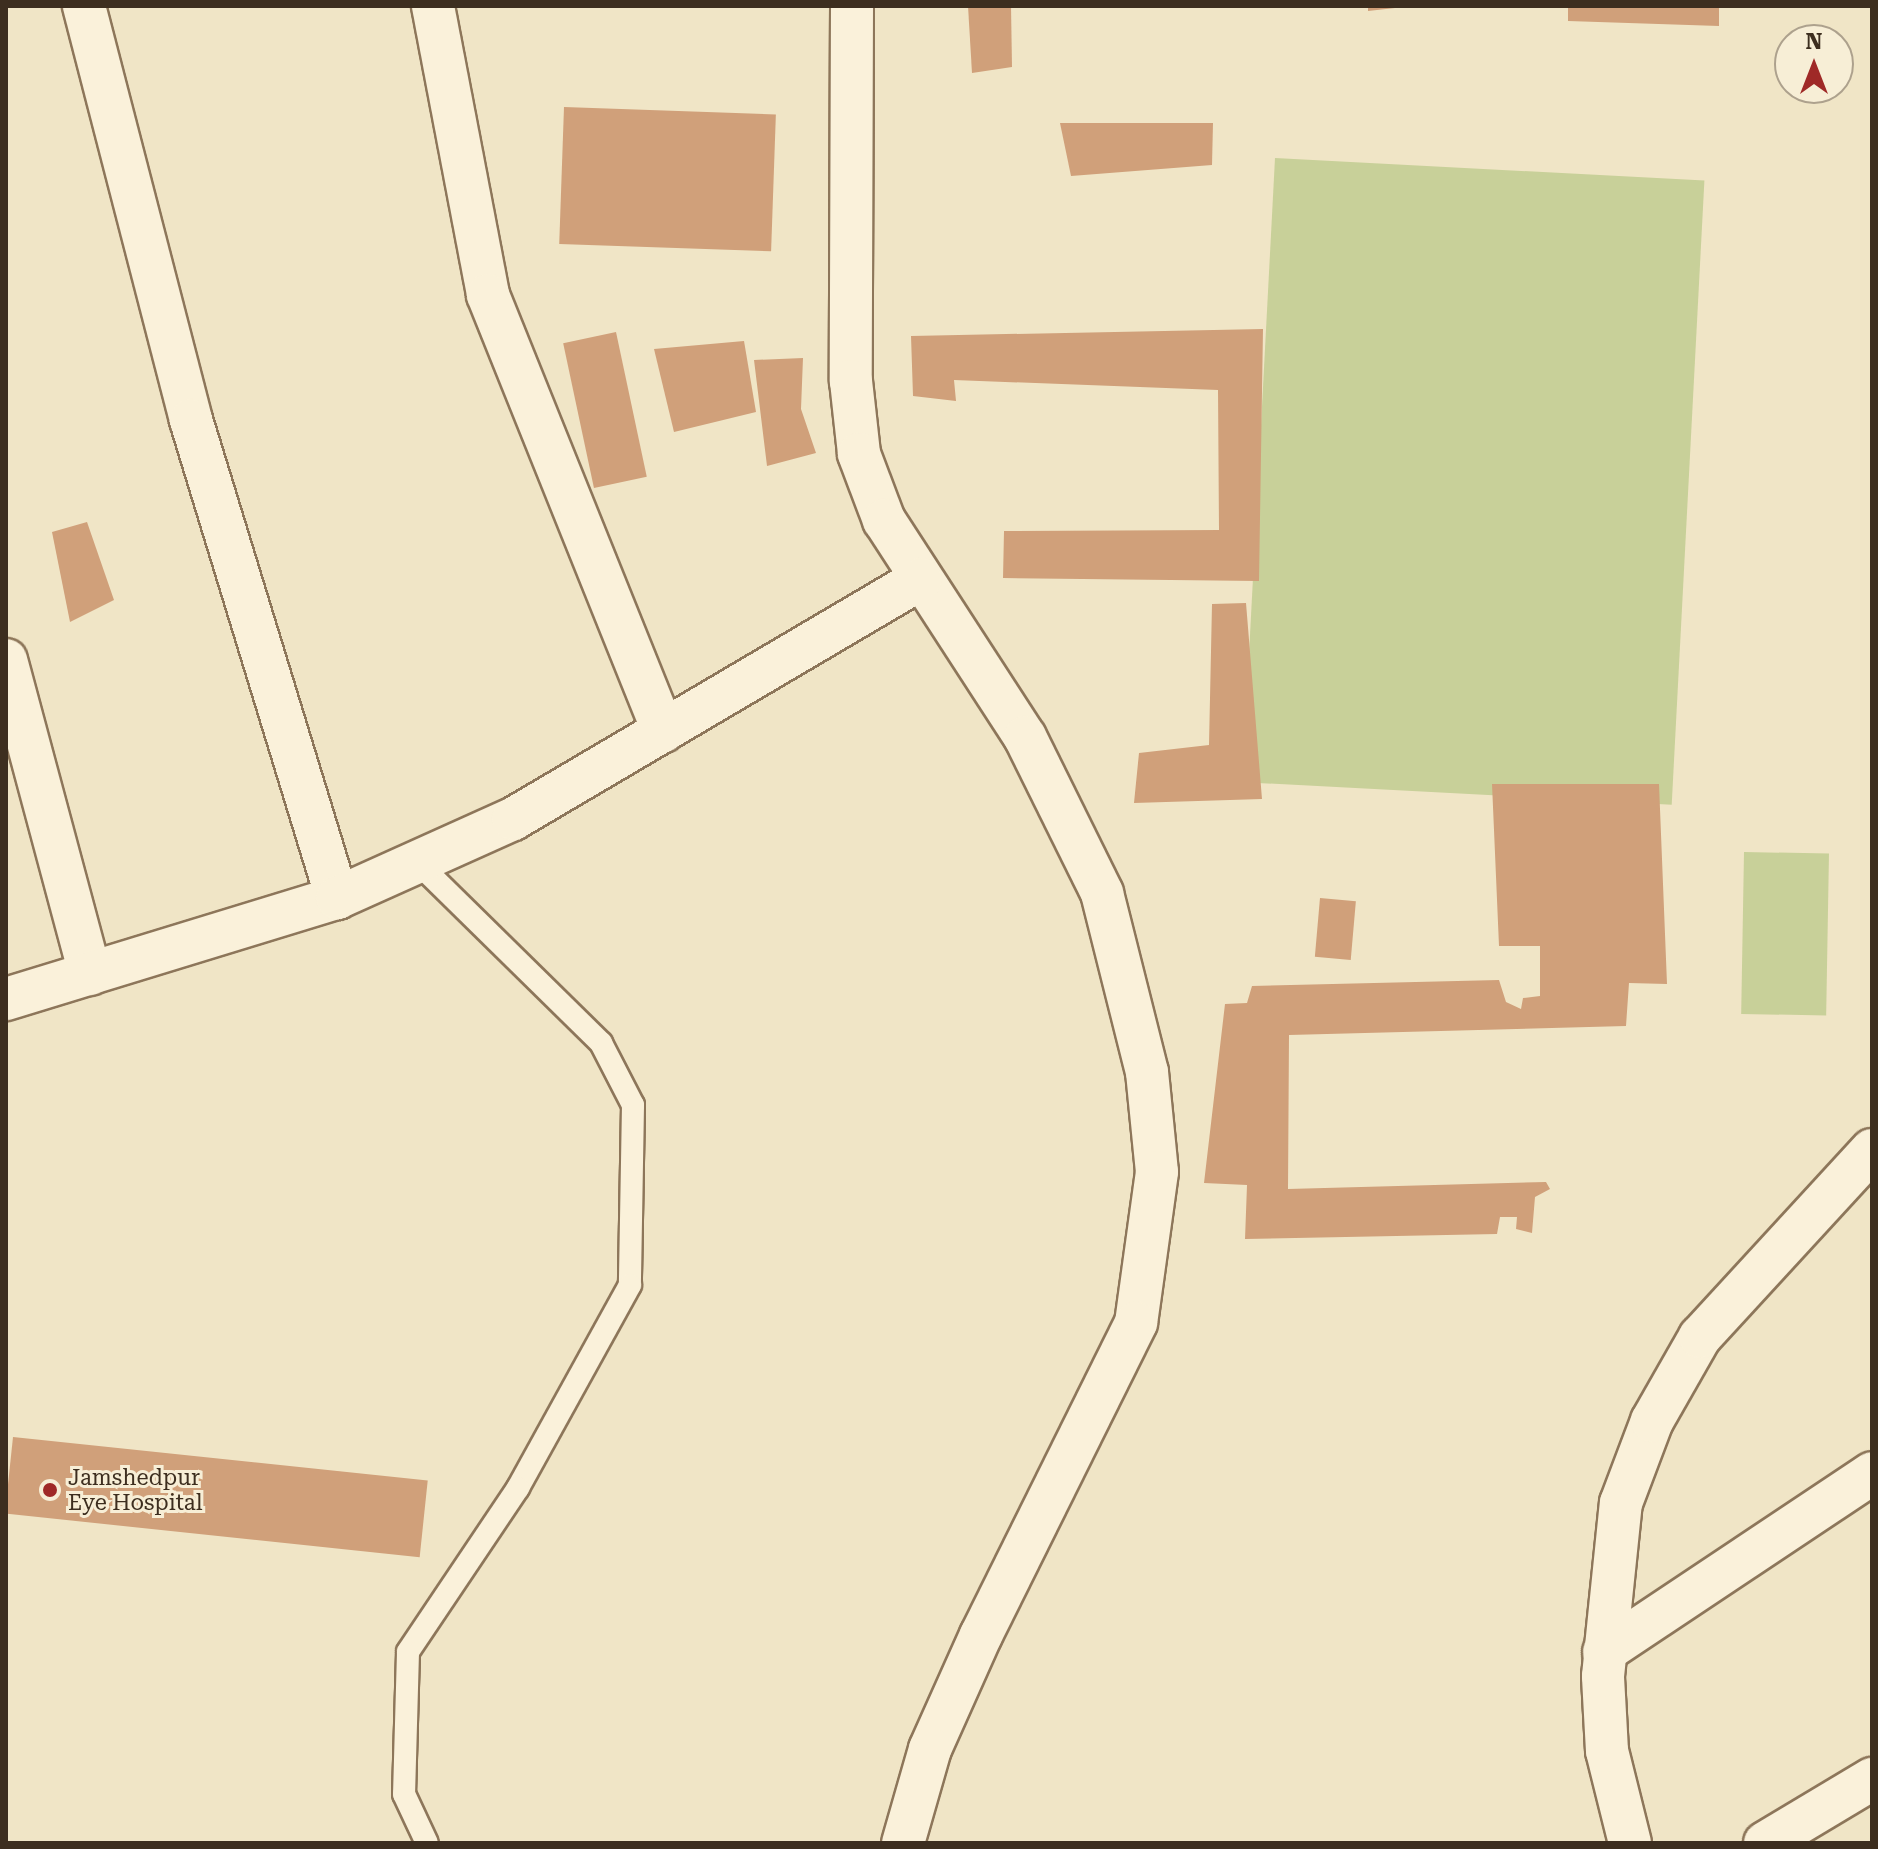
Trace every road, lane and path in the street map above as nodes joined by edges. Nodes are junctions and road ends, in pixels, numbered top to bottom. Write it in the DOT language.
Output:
graph roads {
  1 [pos="84,6"];
  2 [pos="433,6"];
  3 [pos="852,6"];
  4 [pos="921,579"];
  5 [pos="6,660"];
  6 [pos="663,731"];
  7 [pos="417,862"];
  8 [pos="337,898"];
  9 [pos="90,974"];
  10 [pos="6,999"];
  11 [pos="1872,1150"];
  12 [pos="1872,1473"];
  13 [pos="1604,1652"];
  14 [pos="1872,1779"];
  15 [pos="427,1843"];
  16 [pos="903,1843"];
  17 [pos="1630,1843"];
  18 [pos="1765,1843"];
  1 -- 8 [label="street"];
  2 -- 6 [label="street"];
  3 -- 4 [label="street"];
  4 -- 6 [label="street"];
  4 -- 16 [label="street"];
  5 -- 9 [label="street"];
  6 -- 7 [label="street"];
  7 -- 8 [label="street"];
  7 -- 15 [label="lane"];
  8 -- 9 [label="street"];
  9 -- 10 [label="street"];
  11 -- 13 [label="street"];
  12 -- 13 [label="street"];
  13 -- 17 [label="street"];
  14 -- 18 [label="street"];
}
